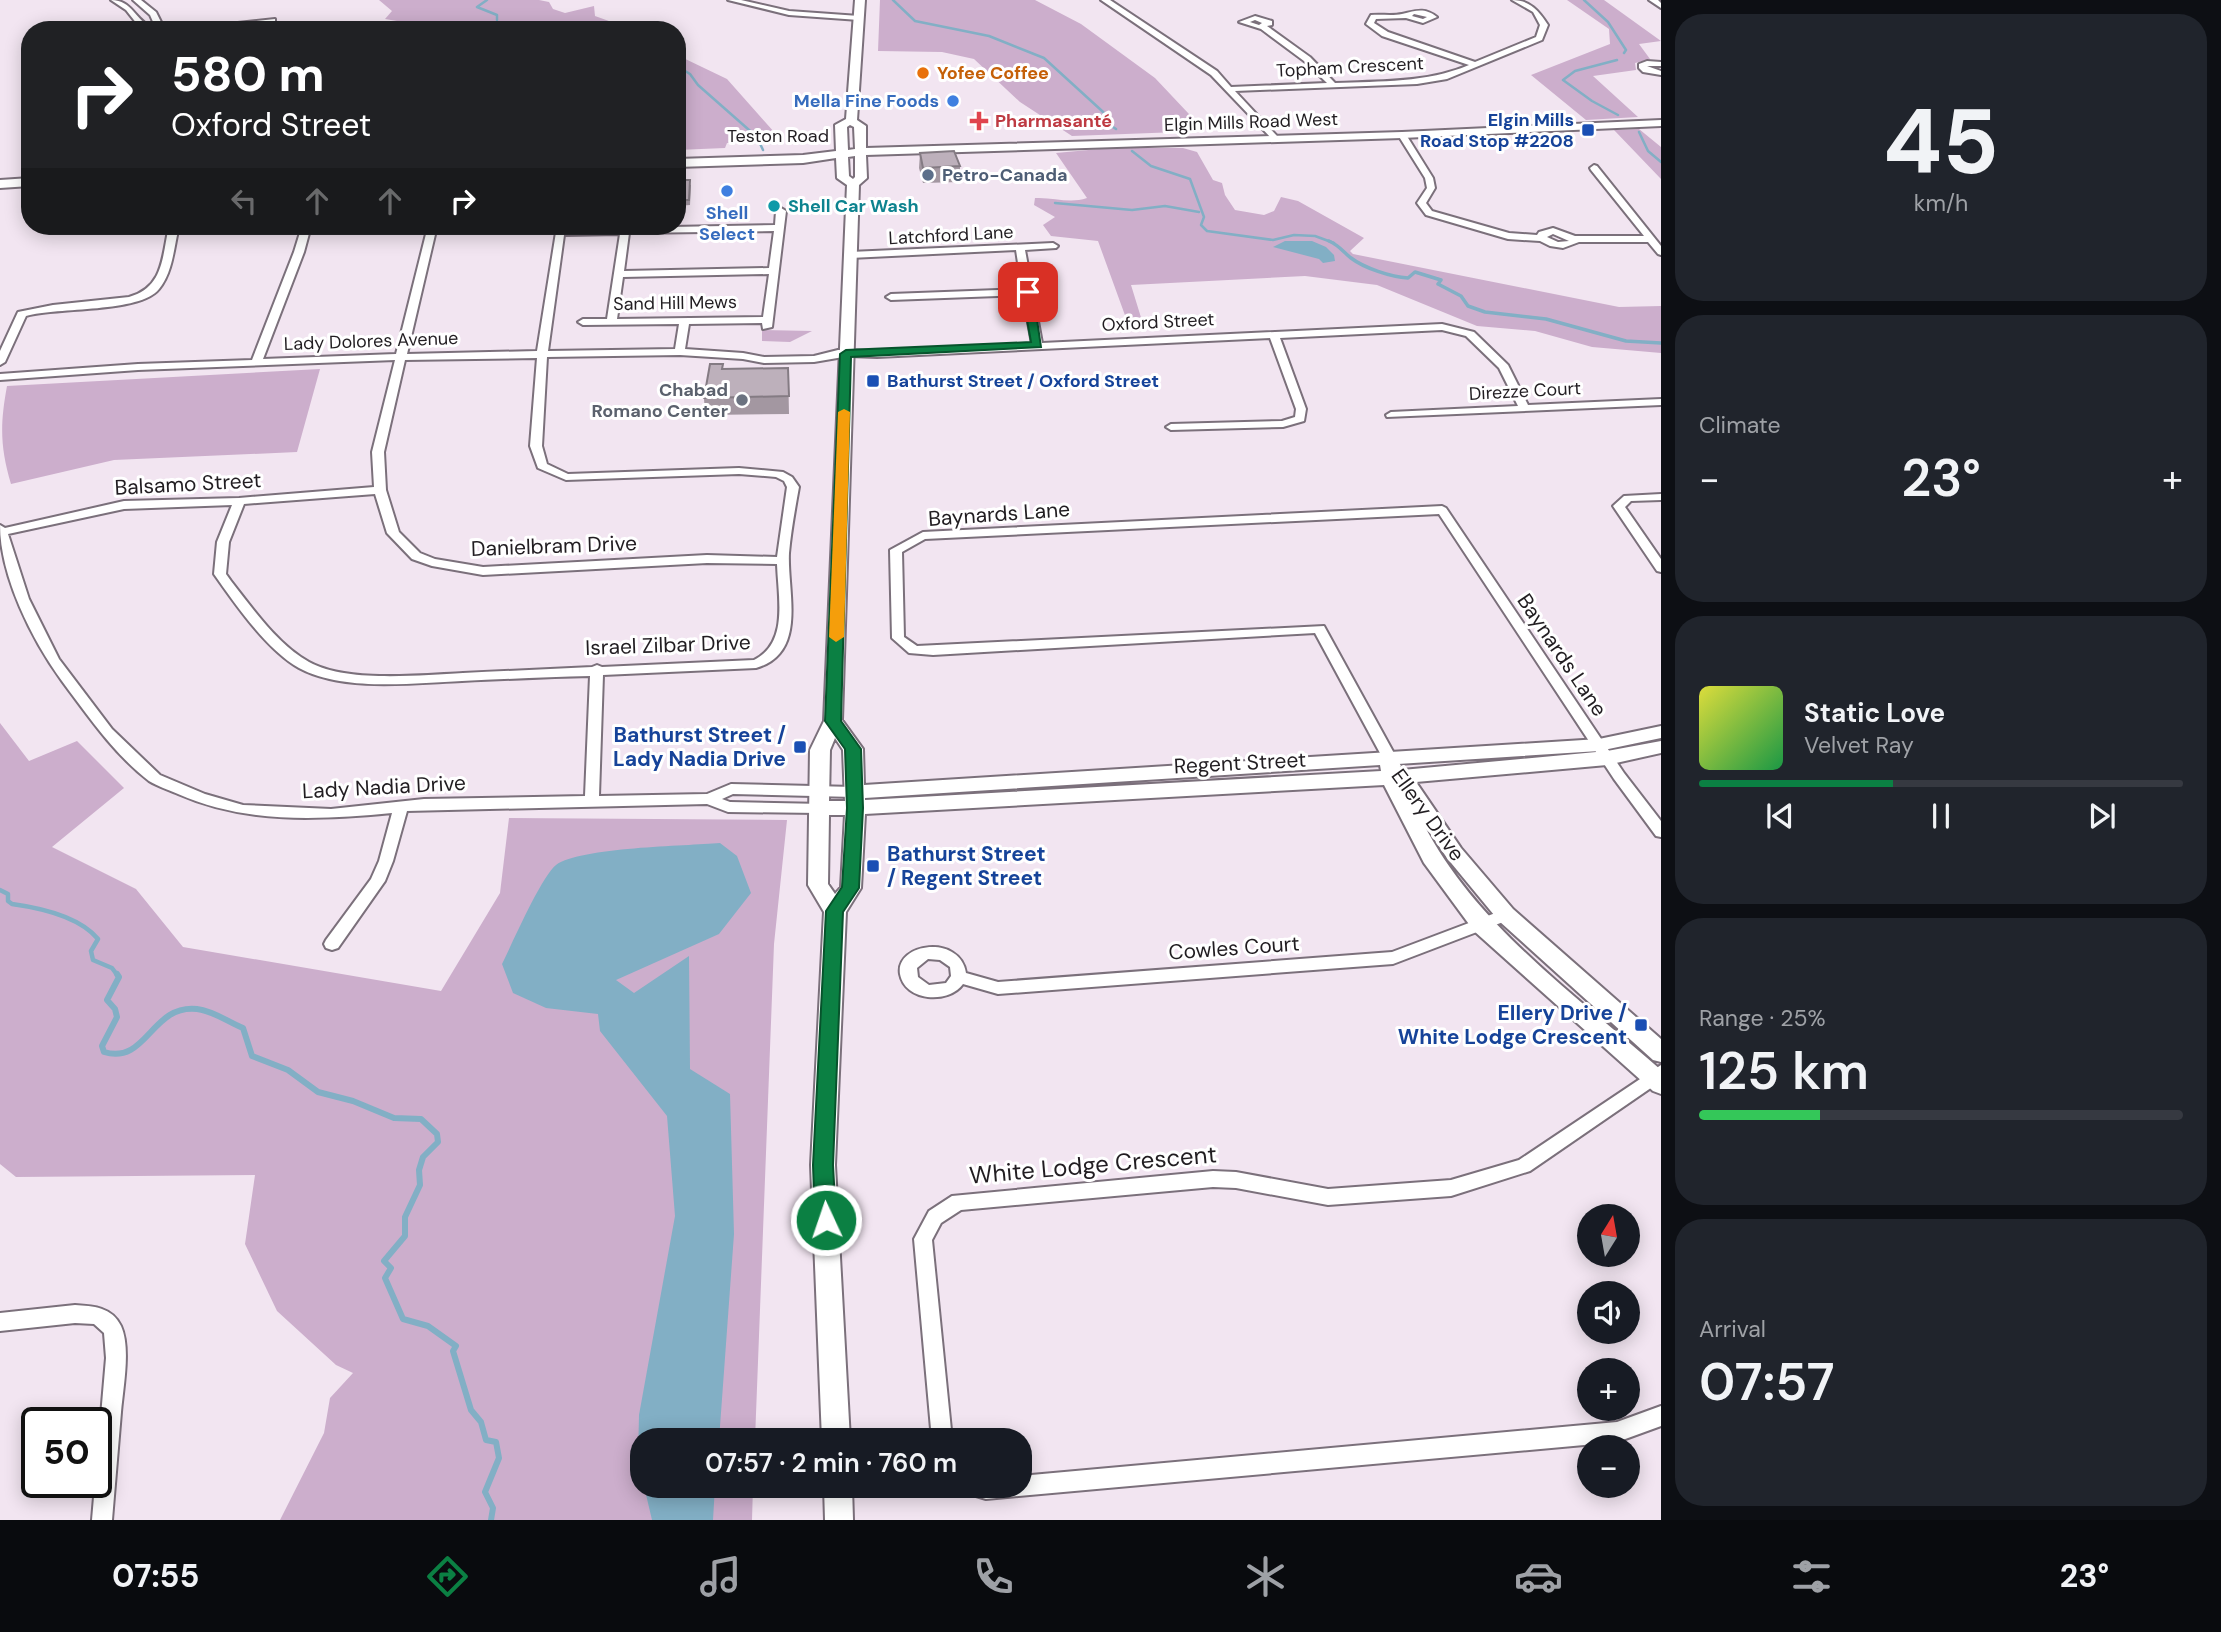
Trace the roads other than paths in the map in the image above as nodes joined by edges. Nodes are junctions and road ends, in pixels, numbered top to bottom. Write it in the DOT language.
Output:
graph roads {
  1 [pos="115,0"];
  2 [pos="137,0"];
  3 [pos="732,0"];
  4 [pos="860,0"];
  5 [pos="1105,0"];
  6 [pos="1516,0"];
  7 [pos="1653,0"];
  8 [pos="1661,6"];
  9 [pos="1406,16"];
  10 [pos="859,18"];
  11 [pos="139,21"];
  12 [pos="156,21"];
  13 [pos="1263,27"];
  14 [pos="1661,64"];
  15 [pos="1476,65"];
  16 [pos="1661,73"];
  17 [pos="1332,84"];
  18 [pos="1228,89"];
  19 [pos="851,121"];
  20 [pos="1661,123"];
  21 [pos="1402,135"];
  22 [pos="1274,138"];
  23 [pos="860,152"];
  24 [pos="841,153"];
  25 [pos="686,156"];
  26 [pos="686,163"];
  27 [pos="1594,168"];
  28 [pos="21,183"];
  29 [pos="0,184"];
  30 [pos="853,184"];
  31 [pos="781,211"];
  32 [pos="779,228"];
  33 [pos="686,230"];
  34 [pos="171,235"];
  35 [pos="304,235"];
  36 [pos="430,235"];
  37 [pos="560,235"];
  38 [pos="624,235"];
  39 [pos="1650,239"];
  40 [pos="1053,246"];
  41 [pos="1020,247"];
  42 [pos="1661,252"];
  43 [pos="850,255"];
  44 [pos="774,271"];
  45 [pos="619,274"];
  46 [pos="1028,292"];
  47 [pos="891,297"];
  48 [pos="612,321"];
  49 [pos="684,321"];
  50 [pos="583,322"];
  51 [pos="1273,334"];
  52 [pos="1037,345"];
  53 [pos="680,352"];
  54 [pos="542,354"];
  55 [pos="846,354"];
  56 [pos="402,356"];
  57 [pos="0,362"];
  58 [pos="256,363"];
  59 [pos="0,377"];
  60 [pos="1661,402"];
  61 [pos="1525,409"];
  62 [pos="1391,415"];
  63 [pos="1171,427"];
  64 [pos="380,490"];
  65 [pos="1661,497"];
  66 [pos="239,501"];
  67 [pos="1,530"];
  68 [pos="783,561"];
  69 [pos="1661,568"];
  70 [pos="597,669"];
  71 [pos="833,721"];
  72 [pos="1661,732"];
  73 [pos="1661,747"];
  74 [pos="1603,751"];
  75 [pos="1394,771"];
  76 [pos="819,800"];
  77 [pos="855,800"];
  78 [pos="592,801"];
  79 [pos="400,809"];
  80 [pos="1661,832"];
  81 [pos="835,911"];
  82 [pos="1506,915"];
  83 [pos="1482,925"];
  84 [pos="332,944"];
  85 [pos="959,977"];
  86 [pos="1661,1053"];
  87 [pos="1658,1077"];
  88 [pos="0,1322"];
  89 [pos="1661,1416"];
  90 [pos="835,1428"];
  91 [pos="941,1428"];
  92 [pos="1032,1485"];
  93 [pos="838,1498"];
  94 [pos="102,1520"];
  95 [pos="839,1520"];
  1 -- 11 [label="street"];
  2 -- 12 [label="street"];
  3 -- 10 [label="street"];
  4 -- 10 [label="main road"];
  5 -- 18 [label="street"];
  6 -- 15 [label="street, Topham Crescent"];
  7 -- 8 [label="street"];
  9 -- 15 [label="street"];
  10 -- 19 [label="main road"];
  13 -- 17 [label="street"];
  14 -- 16 [label="street"];
  15 -- 17 [label="street, Topham Crescent"];
  17 -- 18 [label="street, Topham Crescent"];
  18 -- 22 [label="street"];
  19 -- 23 [label="main road"];
  19 -- 24 [label="main road"];
  20 -- 21 [label="main road, Elgin Mills Road West"];
  21 -- 22 [label="main road, Elgin Mills Road West"];
  21 -- 39 [label="street"];
  22 -- 23 [label="main road, Elgin Mills Road West"];
  23 -- 24 [label="main road, Elgin Mills Road West"];
  23 -- 30 [label="main road"];
  24 -- 25 [label="main road, Teston Road"];
  24 -- 26 [label="main road, Teston Road"];
  24 -- 30 [label="main road"];
  27 -- 39 [label="street"];
  28 -- 29 [label="main road"];
  30 -- 43 [label="main road"];
  31 -- 32 [label="street"];
  32 -- 33 [label="street"];
  32 -- 44 [label="street"];
  34 -- 57 [label="street"];
  35 -- 58 [label="street"];
  36 -- 56 [label="street"];
  37 -- 54 [label="street"];
  38 -- 45 [label="street"];
  39 -- 42 [label="street"];
  40 -- 41 [label="street, Latchford Lane"];
  41 -- 43 [label="street, Latchford Lane"];
  41 -- 46 [label="street"];
  43 -- 55 [label="main road"];
  44 -- 45 [label="street"];
  44 -- 49 [label="street, Sand Hill Mews"];
  45 -- 48 [label="street"];
  46 -- 47 [label="street"];
  46 -- 52 [label="street"];
  48 -- 49 [label="street, Sand Hill Mews"];
  48 -- 50 [label="street, Sand Hill Mews"];
  49 -- 53 [label="street"];
  51 -- 52 [label="street, Oxford Street"];
  51 -- 61 [label="street, Oxford Street"];
  51 -- 63 [label="street"];
  52 -- 55 [label="street, Oxford Street"];
  53 -- 54 [label="street, Lady Dolores Avenue"];
  53 -- 55 [label="street, Lady Dolores Avenue"];
  54 -- 56 [label="street, Lady Dolores Avenue"];
  54 -- 68 [label="street, Israel Zilbar Drive"];
  55 -- 71 [label="main road"];
  56 -- 58 [label="street, Lady Dolores Avenue"];
  56 -- 64 [label="street, Danielbram Drive"];
  58 -- 59 [label="street, Lady Dolores Avenue"];
  60 -- 61 [label="street, Direzze Court"];
  61 -- 62 [label="street, Direzze Court"];
  64 -- 66 [label="street, Balsamo Street"];
  64 -- 68 [label="street, Danielbram Drive"];
  65 -- 69 [label="street"];
  66 -- 67 [label="street, Balsamo Street"];
  66 -- 70 [label="street, Israel Zilbar Drive"];
  67 -- 79 [label="street, Lady Nadia Drive"];
  68 -- 70 [label="street, Israel Zilbar Drive"];
  70 -- 78 [label="street"];
  71 -- 76 [label="main road"];
  71 -- 77 [label="main road"];
  72 -- 74 [label="main road, Regent Street"];
  73 -- 74 [label="main road, Regent Street"];
  74 -- 75 [label="main road, Regent Street"];
  74 -- 75 [label="street, Baynards Lane"];
  74 -- 80 [label="street"];
  75 -- 77 [label="main road, Regent Street"];
  75 -- 82 [label="main road, Ellery Drive"];
  75 -- 83 [label="main road, Ellery Drive"];
  76 -- 77 [label="main road, Regent Street"];
  76 -- 78 [label="street, Lady Nadia Drive"];
  76 -- 81 [label="main road"];
  77 -- 81 [label="main road"];
  78 -- 79 [label="street, Lady Nadia Drive"];
  79 -- 84 [label="street"];
  81 -- 90 [label="main road"];
  82 -- 83 [label="street, Cowles Court"];
  82 -- 86 [label="main road, Ellery Drive"];
  83 -- 85 [label="street, Cowles Court"];
  83 -- 87 [label="main road, Ellery Drive"];
  87 -- 91 [label="street, White Lodge Crescent"];
  88 -- 94 [label="street"];
  89 -- 92 [label="street"];
  93 -- 95 [label="main road"];
}
